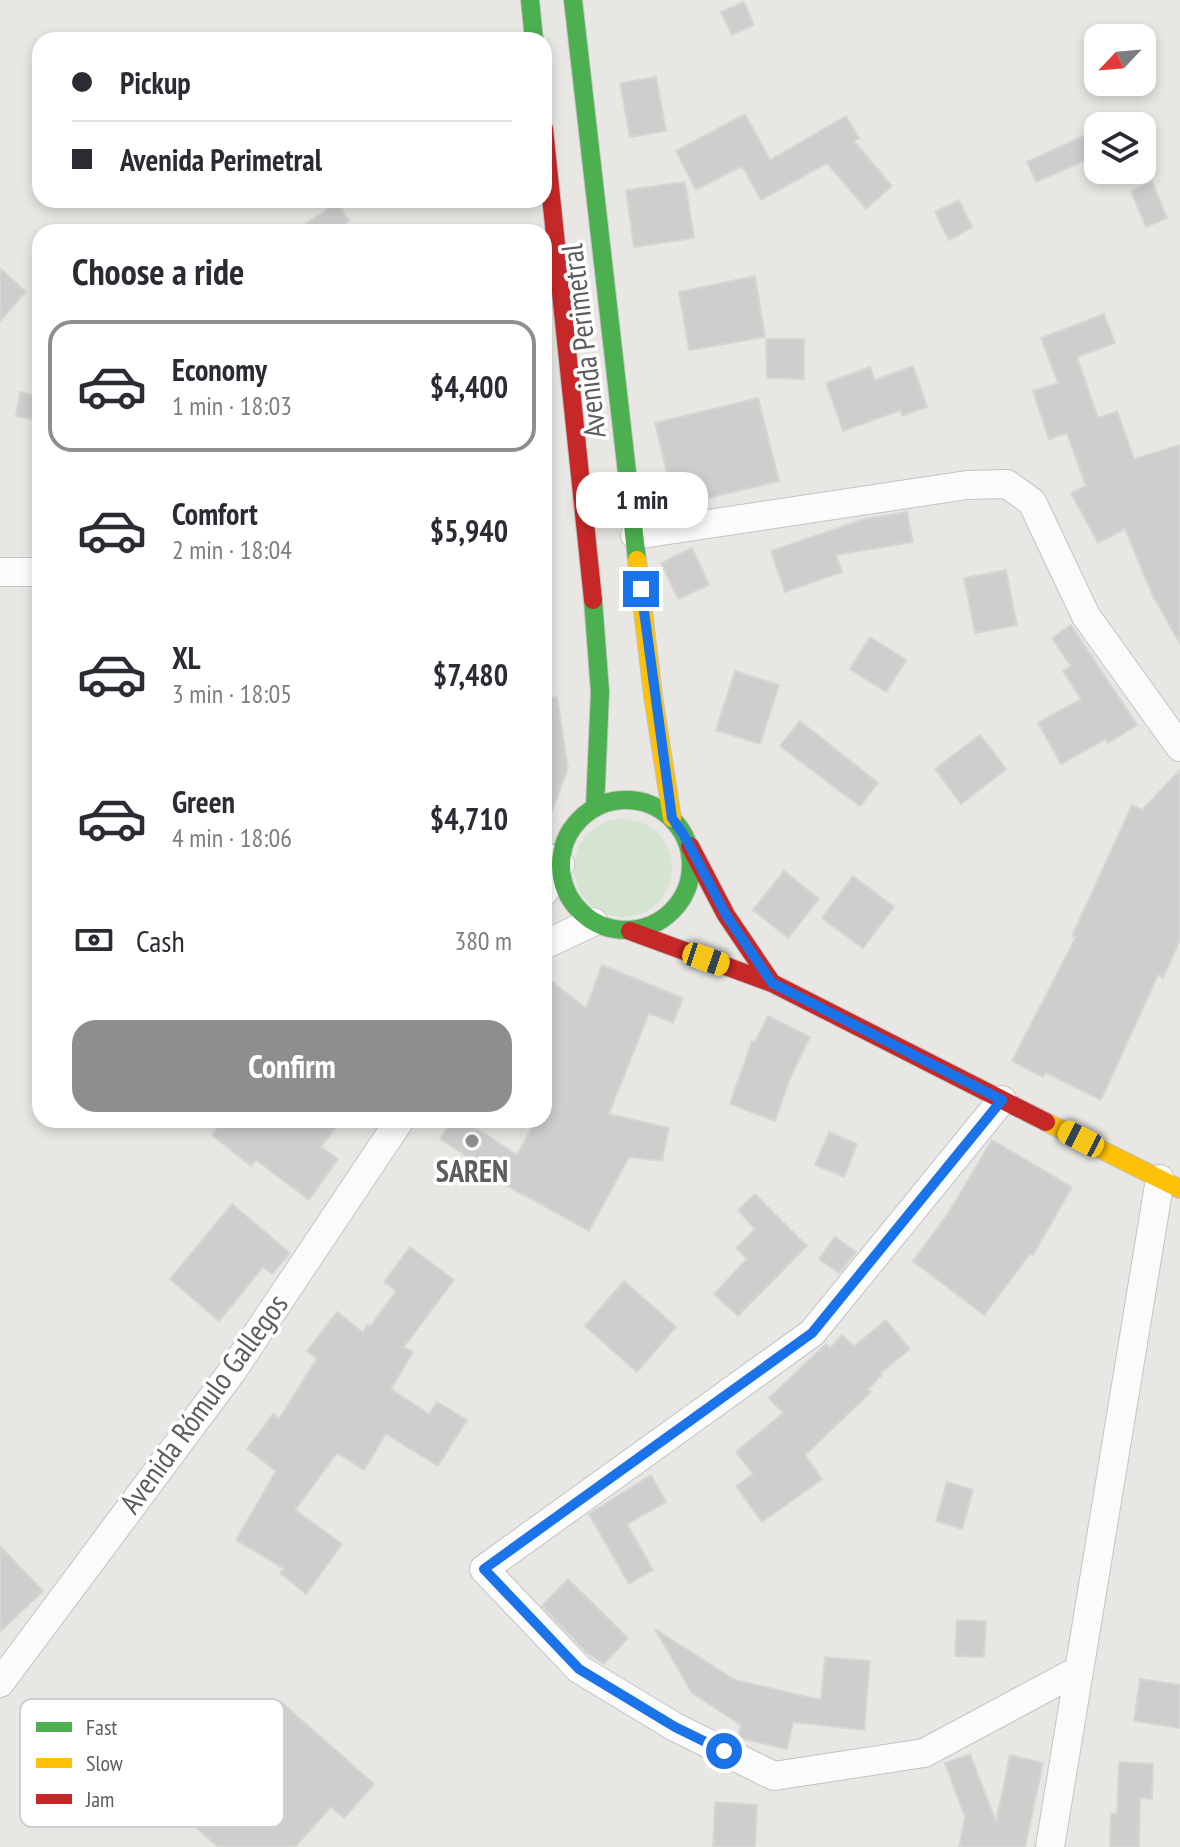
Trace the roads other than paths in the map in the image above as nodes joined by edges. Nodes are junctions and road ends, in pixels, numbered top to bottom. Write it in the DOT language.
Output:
graph roads {
  1 [pos="530,0"];
  2 [pos="573,0"];
  3 [pos="533,32"];
  4 [pos="552,203"];
  5 [pos="635,535"];
  6 [pos="0,572"];
  7 [pos="32,572"];
  8 [pos="1180,747"];
  9 [pos="595,807"];
  10 [pos="672,818"];
  11 [pos="685,837"];
  12 [pos="552,860"];
  13 [pos="593,922"];
  14 [pos="630,931"];
  15 [pos="552,941"];
  16 [pos="772,983"];
  17 [pos="1002,1100"];
  18 [pos="395,1128"];
  19 [pos="1170,1184"];
  20 [pos="1077,1671"];
  21 [pos="0,1683"];
  22 [pos="1050,1847"];
  1 -- 3 [label="main road"];
  2 -- 5 [label="main road, Avenida Perimetral"];
  4 -- 9 [label="main road, Avenida Perimetral"];
  5 -- 8 [label="street"];
  5 -- 10 [label="main road, Avenida Perimetral"];
  6 -- 7 [label="street"];
  9 -- 10 [label="main road"];
  9 -- 12 [label="main road"];
  10 -- 11 [label="main road"];
  11 -- 14 [label="main road"];
  11 -- 16 [label="main road"];
  12 -- 13 [label="main road"];
  13 -- 14 [label="main road"];
  13 -- 15 [label="street"];
  14 -- 16 [label="main road"];
  16 -- 17 [label="main road"];
  17 -- 19 [label="main road"];
  17 -- 20 [label="street"];
  18 -- 21 [label="street, Avenida Rómulo Gallegos"];
  19 -- 20 [label="street"];
  20 -- 22 [label="street"];
}
